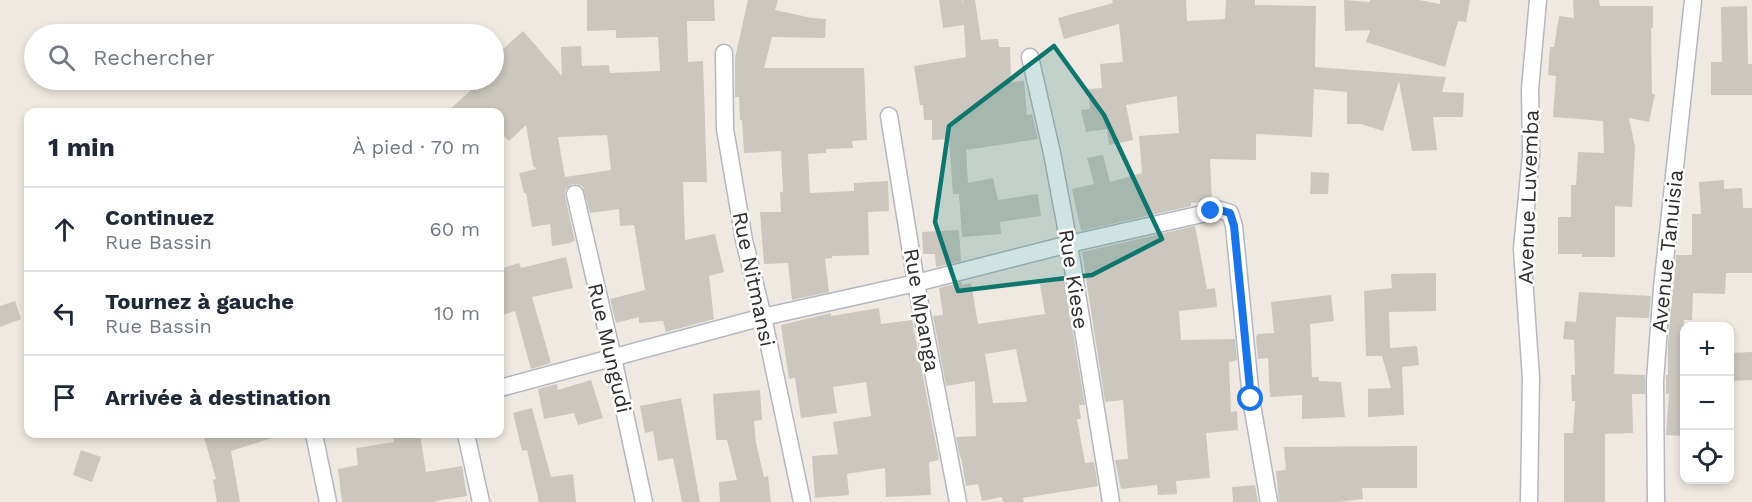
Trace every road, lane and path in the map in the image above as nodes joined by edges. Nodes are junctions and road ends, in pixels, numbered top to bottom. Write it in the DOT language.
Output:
graph roads {
  1 [pos="1538,0"];
  2 [pos="1693,0"];
  3 [pos="724,53"];
  4 [pos="1030,57"];
  5 [pos="889,117"];
  6 [pos="575,194"];
  7 [pos="1069,244"];
  8 [pos="916,283"];
  9 [pos="763,317"];
  10 [pos="614,358"];
  11 [pos="504,387"];
  12 [pos="315,438"];
  13 [pos="467,438"];
  14 [pos="328,502"];
  15 [pos="481,502"];
  16 [pos="644,502"];
  17 [pos="802,502"];
  18 [pos="958,502"];
  19 [pos="1111,502"];
  20 [pos="1269,502"];
  21 [pos="1528,502"];
  22 [pos="1656,502"];
  1 -- 21 [label="street, Avenue Luvemba"];
  2 -- 22 [label="street, Avenue Tanuisia"];
  3 -- 9 [label="street, Rue Nitmansi"];
  4 -- 7 [label="street, Rue Kiese"];
  5 -- 8 [label="street, Rue Mpanga"];
  6 -- 10 [label="street, Rue Mungudi"];
  7 -- 8 [label="street"];
  7 -- 19 [label="street, Rue Kiese"];
  7 -- 20 [label="street"];
  8 -- 9 [label="street"];
  8 -- 18 [label="street, Rue Mpanga"];
  9 -- 10 [label="street"];
  9 -- 17 [label="street, Rue Nitmansi"];
  10 -- 11 [label="street"];
  10 -- 16 [label="street, Rue Mungudi"];
  12 -- 14 [label="street"];
  13 -- 15 [label="street"];
}
